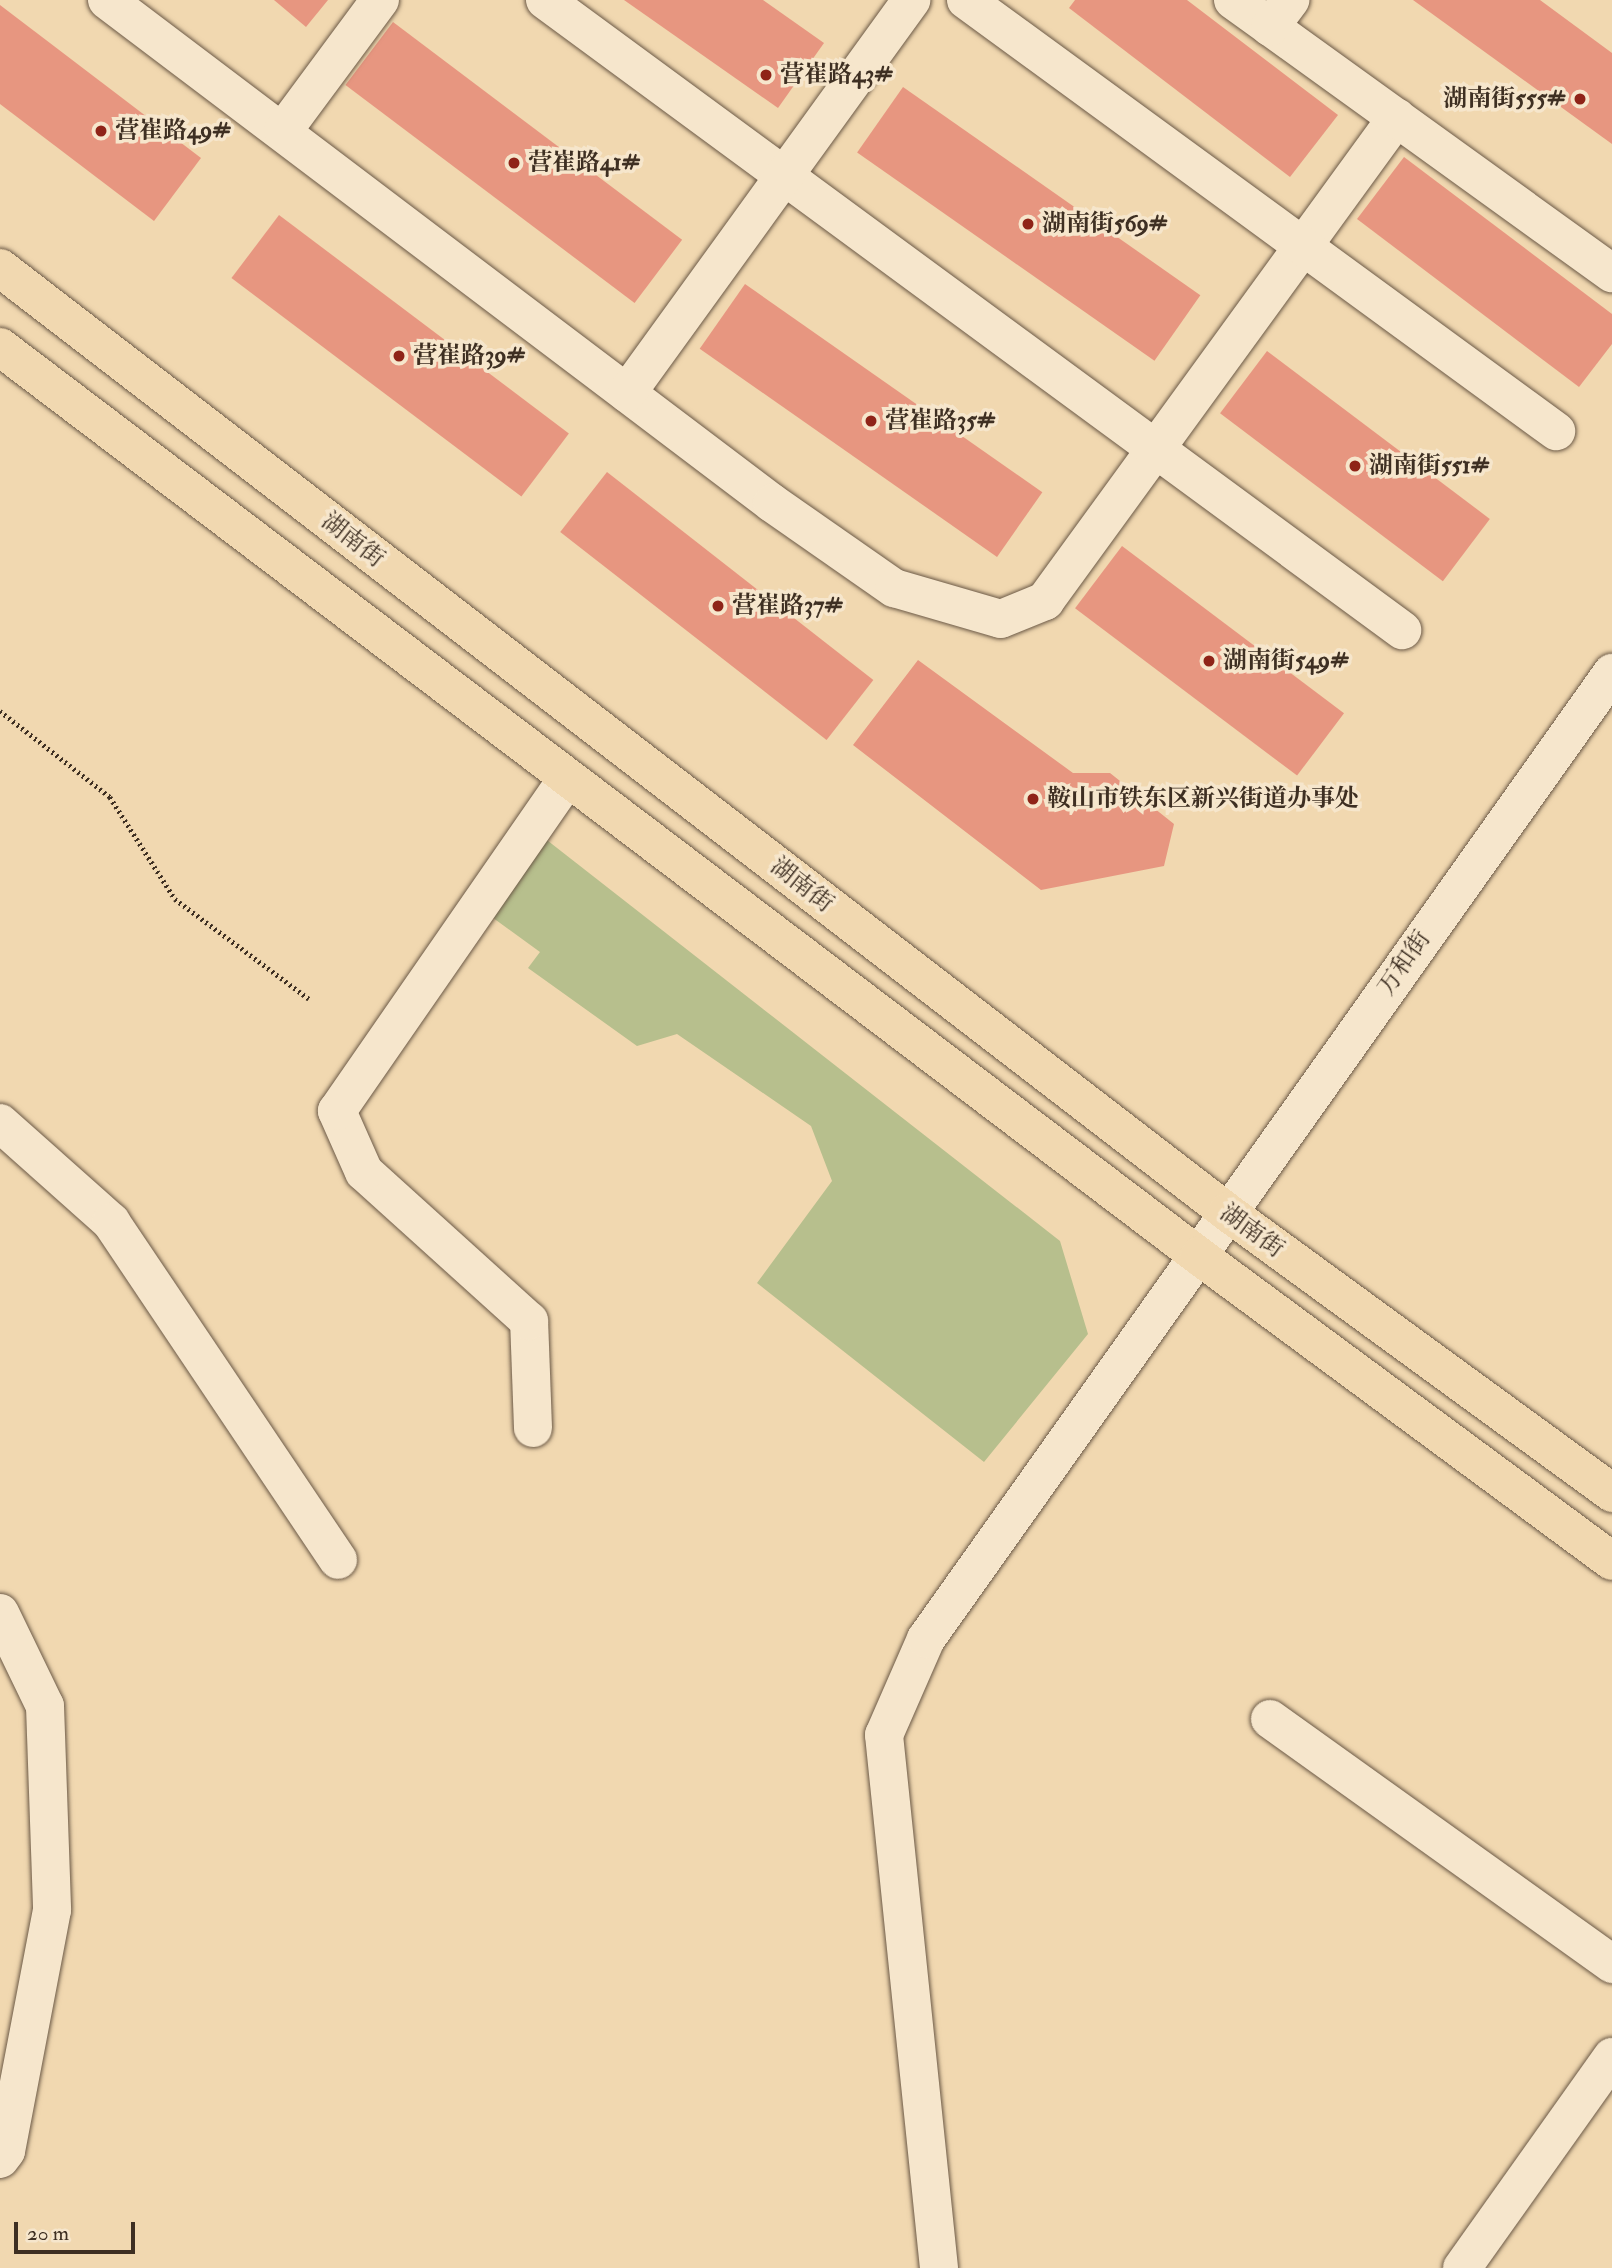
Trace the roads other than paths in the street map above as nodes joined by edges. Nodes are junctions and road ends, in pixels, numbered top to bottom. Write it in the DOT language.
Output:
graph roads {
  1 [pos="107,0"];
  2 [pos="380,0"];
  3 [pos="545,0"];
  4 [pos="911,0"];
  5 [pos="966,0"];
  6 [pos="1233,0"];
  7 [pos="1280,13"];
  8 [pos="1397,117"];
  9 [pos="283,131"];
  10 [pos="784,176"];
  11 [pos="1303,246"];
  12 [pos="0,268"];
  13 [pos="1612,273"];
  14 [pos="0,347"];
  15 [pos="627,393"];
  16 [pos="1556,431"];
  17 [pos="1155,449"];
  18 [pos="1402,630"];
  19 [pos="1612,673"];
  20 [pos="568,778"];
  21 [pos="0,1123"];
  22 [pos="1227,1212"];
  23 [pos="1199,1256"];
  24 [pos="533,1428"];
  25 [pos="1612,1493"];
  26 [pos="338,1560"];
  27 [pos="1612,1561"];
  28 [pos="0,1612"];
  29 [pos="1270,1718"];
  30 [pos="1612,1964"];
  31 [pos="1612,2057"];
  32 [pos="0,2160"];
  33 [pos="939,2268"];
  34 [pos="1462,2268"];
  1 -- 9 [label="street"];
  2 -- 9 [label="street"];
  3 -- 10 [label="street"];
  4 -- 10 [label="street"];
  5 -- 11 [label="street"];
  6 -- 7 [label="street"];
  7 -- 8 [label="street"];
  8 -- 11 [label="street"];
  8 -- 13 [label="street"];
  9 -- 15 [label="street"];
  10 -- 15 [label="street"];
  10 -- 17 [label="street"];
  11 -- 16 [label="street"];
  11 -- 17 [label="street"];
  12 -- 22 [label="main road, 湖南街"];
  14 -- 20 [label="main road, 湖南街"];
  15 -- 17 [label="street"];
  17 -- 18 [label="street"];
  19 -- 22 [label="street, 万和街"];
  20 -- 23 [label="main road, 湖南街"];
  20 -- 24 [label="street"];
  21 -- 26 [label="street"];
  22 -- 23 [label="street, 万和街"];
  22 -- 25 [label="main road, 湖南街"];
  23 -- 27 [label="main road, 湖南街"];
  23 -- 33 [label="street, 万和街"];
  28 -- 32 [label="street"];
  29 -- 30 [label="street"];
  31 -- 34 [label="street"];
}
